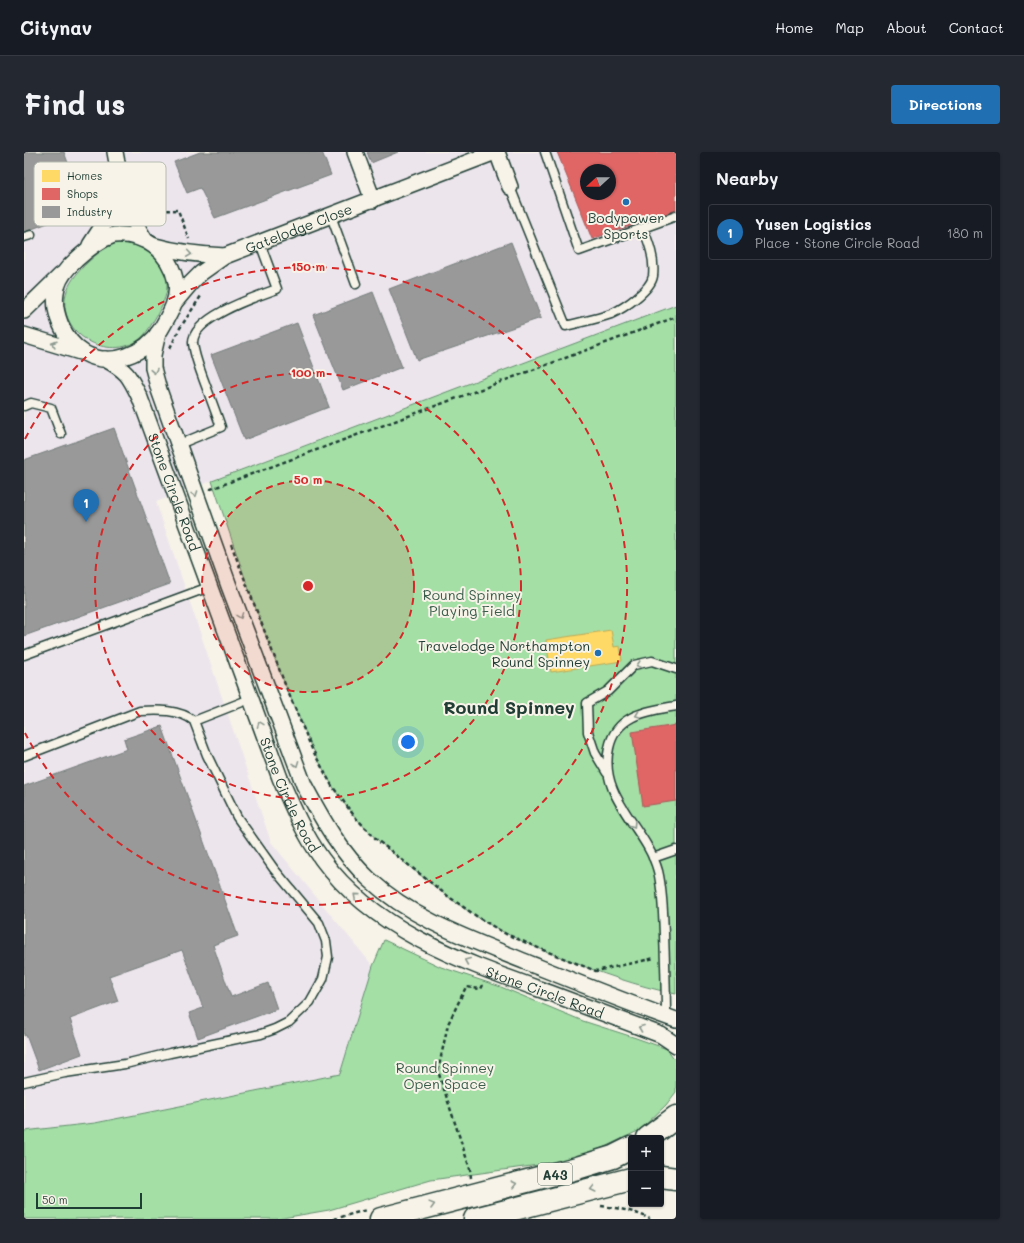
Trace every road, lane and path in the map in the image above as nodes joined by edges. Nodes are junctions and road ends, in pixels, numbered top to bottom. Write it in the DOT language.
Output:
graph roads {
  1 [pos="355,152"];
  2 [pos="496,152"];
  3 [pos="544,152"];
  4 [pos="510,187"];
  5 [pos="373,200"];
  6 [pos="166,210"];
  7 [pos="331,216"];
  8 [pos="676,216"];
  9 [pos="102,226"];
  10 [pos="136,226"];
  11 [pos="643,228"];
  12 [pos="150,243"];
  13 [pos="260,243"];
  14 [pos="87,249"];
  15 [pos="195,255"];
  16 [pos="225,256"];
  17 [pos="63,273"];
  18 [pos="201,273"];
  19 [pos="356,284"];
  20 [pos="175,302"];
  21 [pos="24,311"];
  22 [pos="676,317"];
  23 [pos="158,333"];
  24 [pos="24,335"];
  25 [pos="170,349"];
  26 [pos="85,353"];
  27 [pos="105,359"];
  28 [pos="24,406"];
  29 [pos="61,434"];
  30 [pos="178,445"];
  31 [pos="208,482"];
  32 [pos="211,489"];
  33 [pos="213,496"];
  34 [pos="229,540"];
  35 [pos="209,587"];
  36 [pos="24,655"];
  37 [pos="676,669"];
  38 [pos="250,699"];
  39 [pos="676,706"];
  40 [pos="194,721"];
  41 [pos="24,756"];
  42 [pos="607,773"];
  43 [pos="676,850"];
  44 [pos="653,858"];
  45 [pos="506,934"];
  46 [pos="497,950"];
  47 [pos="664,956"];
  48 [pos="489,970"];
  49 [pos="671,1018"];
  50 [pos="676,1045"];
  51 [pos="24,1082"];
  52 [pos="676,1117"];
  53 [pos="652,1135"];
  54 [pos="628,1150"];
  55 [pos="664,1177"];
  56 [pos="676,1179"];
  57 [pos="628,1180"];
  58 [pos="476,1193"];
  59 [pos="381,1219"];
  60 [pos="475,1219"];
  1 -- 5 [label="street"];
  2 -- 4 [label="street"];
  2 -- 5 [label="street, Gatelodge Close"];
  3 -- 11 [label="lane"];
  4 -- 11 [label="lane"];
  5 -- 7 [label="street, Gatelodge Close"];
  6 -- 15 [label="path"];
  7 -- 13 [label="street, Gatelodge Close"];
  7 -- 19 [label="lane"];
  8 -- 11 [label="lane"];
  9 -- 14 [label="street, Stone Circle Road"];
  10 -- 12 [label="street, Stone Circle Road"];
  12 -- 14 [label="street, Stone Circle Road"];
  12 -- 15 [label="street, Gatelodge Close, one-way"];
  12 -- 20 [label="street, Stone Circle Road"];
  13 -- 16 [label="street, Gatelodge Close"];
  13 -- 30 [label="lane"];
  14 -- 17 [label="street, Stone Circle Road"];
  15 -- 16 [label="street, Gatelodge Close"];
  16 -- 18 [label="street, Gatelodge Close"];
  17 -- 21 [label="street"];
  17 -- 26 [label="street, Stone Circle Road"];
  18 -- 20 [label="street, Gatelodge Close"];
  18 -- 25 [label="path"];
  20 -- 23 [label="street, Stone Circle Road"];
  22 -- 32 [label="path"];
  23 -- 27 [label="street, Stone Circle Road"];
  23 -- 30 [label="street, Stone Circle Road, one-way"];
  26 -- 24 [label="street, one-way"];
  26 -- 27 [label="street, Stone Circle Road"];
  27 -- 35 [label="street, Stone Circle Road"];
  28 -- 29 [label="lane"];
  30 -- 46 [label="street, Stone Circle Road, one-way"];
  31 -- 32 [label="path"];
  32 -- 33 [label="path"];
  34 -- 45 [label="path"];
  35 -- 36 [label="lane"];
  35 -- 38 [label="street, Stone Circle Road"];
  37 -- 42 [label="lane, one-way"];
  38 -- 40 [label="lane"];
  48 -- 38 [label="street, Stone Circle Road, one-way"];
  39 -- 42 [label="lane, one-way"];
  40 -- 41 [label="lane"];
  40 -- 51 [label="lane"];
  42 -- 44 [label="lane, one-way"];
  43 -- 44 [label="lane"];
  44 -- 47 [label="lane"];
  45 -- 46 [label="path"];
  45 -- 47 [label="path"];
  46 -- 49 [label="street, Stone Circle Road"];
  47 -- 49 [label="lane"];
  50 -- 48 [label="street, Stone Circle Road, one-way"];
  48 -- 58 [label="path"];
  52 -- 53 [label="highway"];
  58 -- 54 [label="highway, A43, one-way"];
  55 -- 56 [label="highway"];
  57 -- 60 [label="highway, A43, one-way"];
  59 -- 58 [label="highway, A43, one-way"];
}
